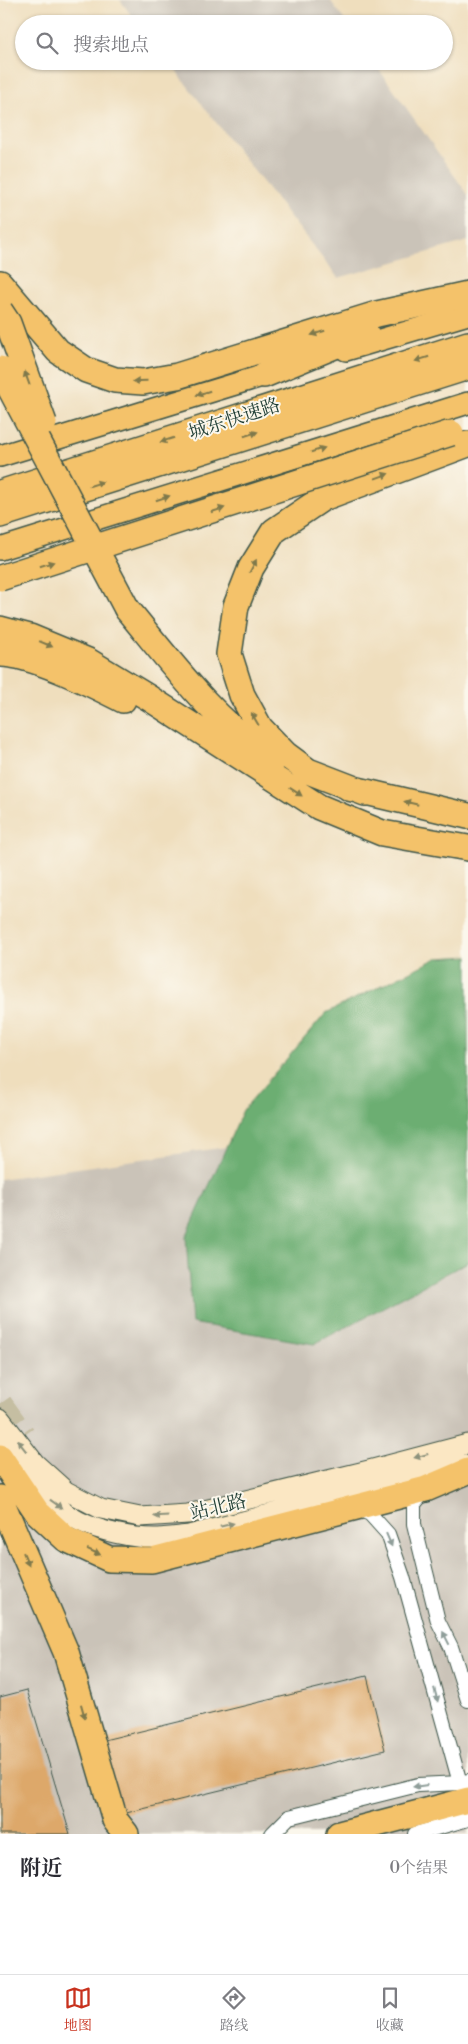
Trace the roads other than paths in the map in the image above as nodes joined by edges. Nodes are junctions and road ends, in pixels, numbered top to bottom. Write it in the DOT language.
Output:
graph roads {
  1 [pos="0,282"];
  2 [pos="462,302"];
  3 [pos="0,311"];
  4 [pos="468,344"];
  5 [pos="468,367"];
  6 [pos="0,369"];
  7 [pos="264,375"];
  8 [pos="0,395"];
  9 [pos="468,403"];
  10 [pos="462,435"];
  11 [pos="0,456"];
  12 [pos="0,493"];
  13 [pos="0,515"];
  14 [pos="80,522"];
  15 [pos="0,549"];
  16 [pos="0,578"];
  17 [pos="124,614"];
  18 [pos="0,630"];
  19 [pos="0,654"];
  20 [pos="212,739"];
  21 [pos="255,766"];
  22 [pos="365,793"];
  23 [pos="468,816"];
  24 [pos="468,848"];
  25 [pos="0,1418"];
  26 [pos="468,1444"];
  27 [pos="1,1454"];
  28 [pos="468,1463"];
  29 [pos="468,1471"];
  30 [pos="426,1489"];
  31 [pos="0,1498"];
  32 [pos="355,1508"];
  33 [pos="468,1700"];
  34 [pos="465,1788"];
  35 [pos="468,1820"];
  36 [pos="126,1834"];
  37 [pos="273,1834"];
  38 [pos="339,1834"];
  39 [pos="415,1834"];
  2 -- 1 [label="highway, one-way"];
  2 -- 7 [label="highway"];
  14 -- 3 [label="highway, one-way, bridge"];
  4 -- 12 [label="highway, 城东快速路, one-way"];
  13 -- 5 [label="highway, 城东快速路, one-way"];
  6 -- 14 [label="highway, bridge"];
  7 -- 11 [label="main road, one-way"];
  8 -- 17 [label="highway"];
  15 -- 9 [label="main road, one-way"];
  16 -- 10 [label="highway, one-way, bridge"];
  22 -- 10 [label="highway, one-way"];
  14 -- 17 [label="highway, bridge"];
  17 -- 21 [label="highway"];
  17 -- 22 [label="highway"];
  18 -- 20 [label="highway, one-way"];
  19 -- 20 [label="highway"];
  20 -- 21 [label="highway"];
  21 -- 24 [label="highway, one-way"];
  23 -- 22 [label="highway, one-way"];
  26 -- 25 [label="street, 站北路, one-way"];
  27 -- 28 [label="street, 站北路, one-way"];
  27 -- 32 [label="highway, one-way"];
  29 -- 30 [label="highway"];
  30 -- 32 [label="highway"];
  33 -- 30 [label="street, one-way"];
  31 -- 36 [label="highway, one-way"];
  32 -- 34 [label="street, one-way"];
  34 -- 37 [label="street, one-way"];
  34 -- 38 [label="highway"];
  35 -- 39 [label="street"];
}
